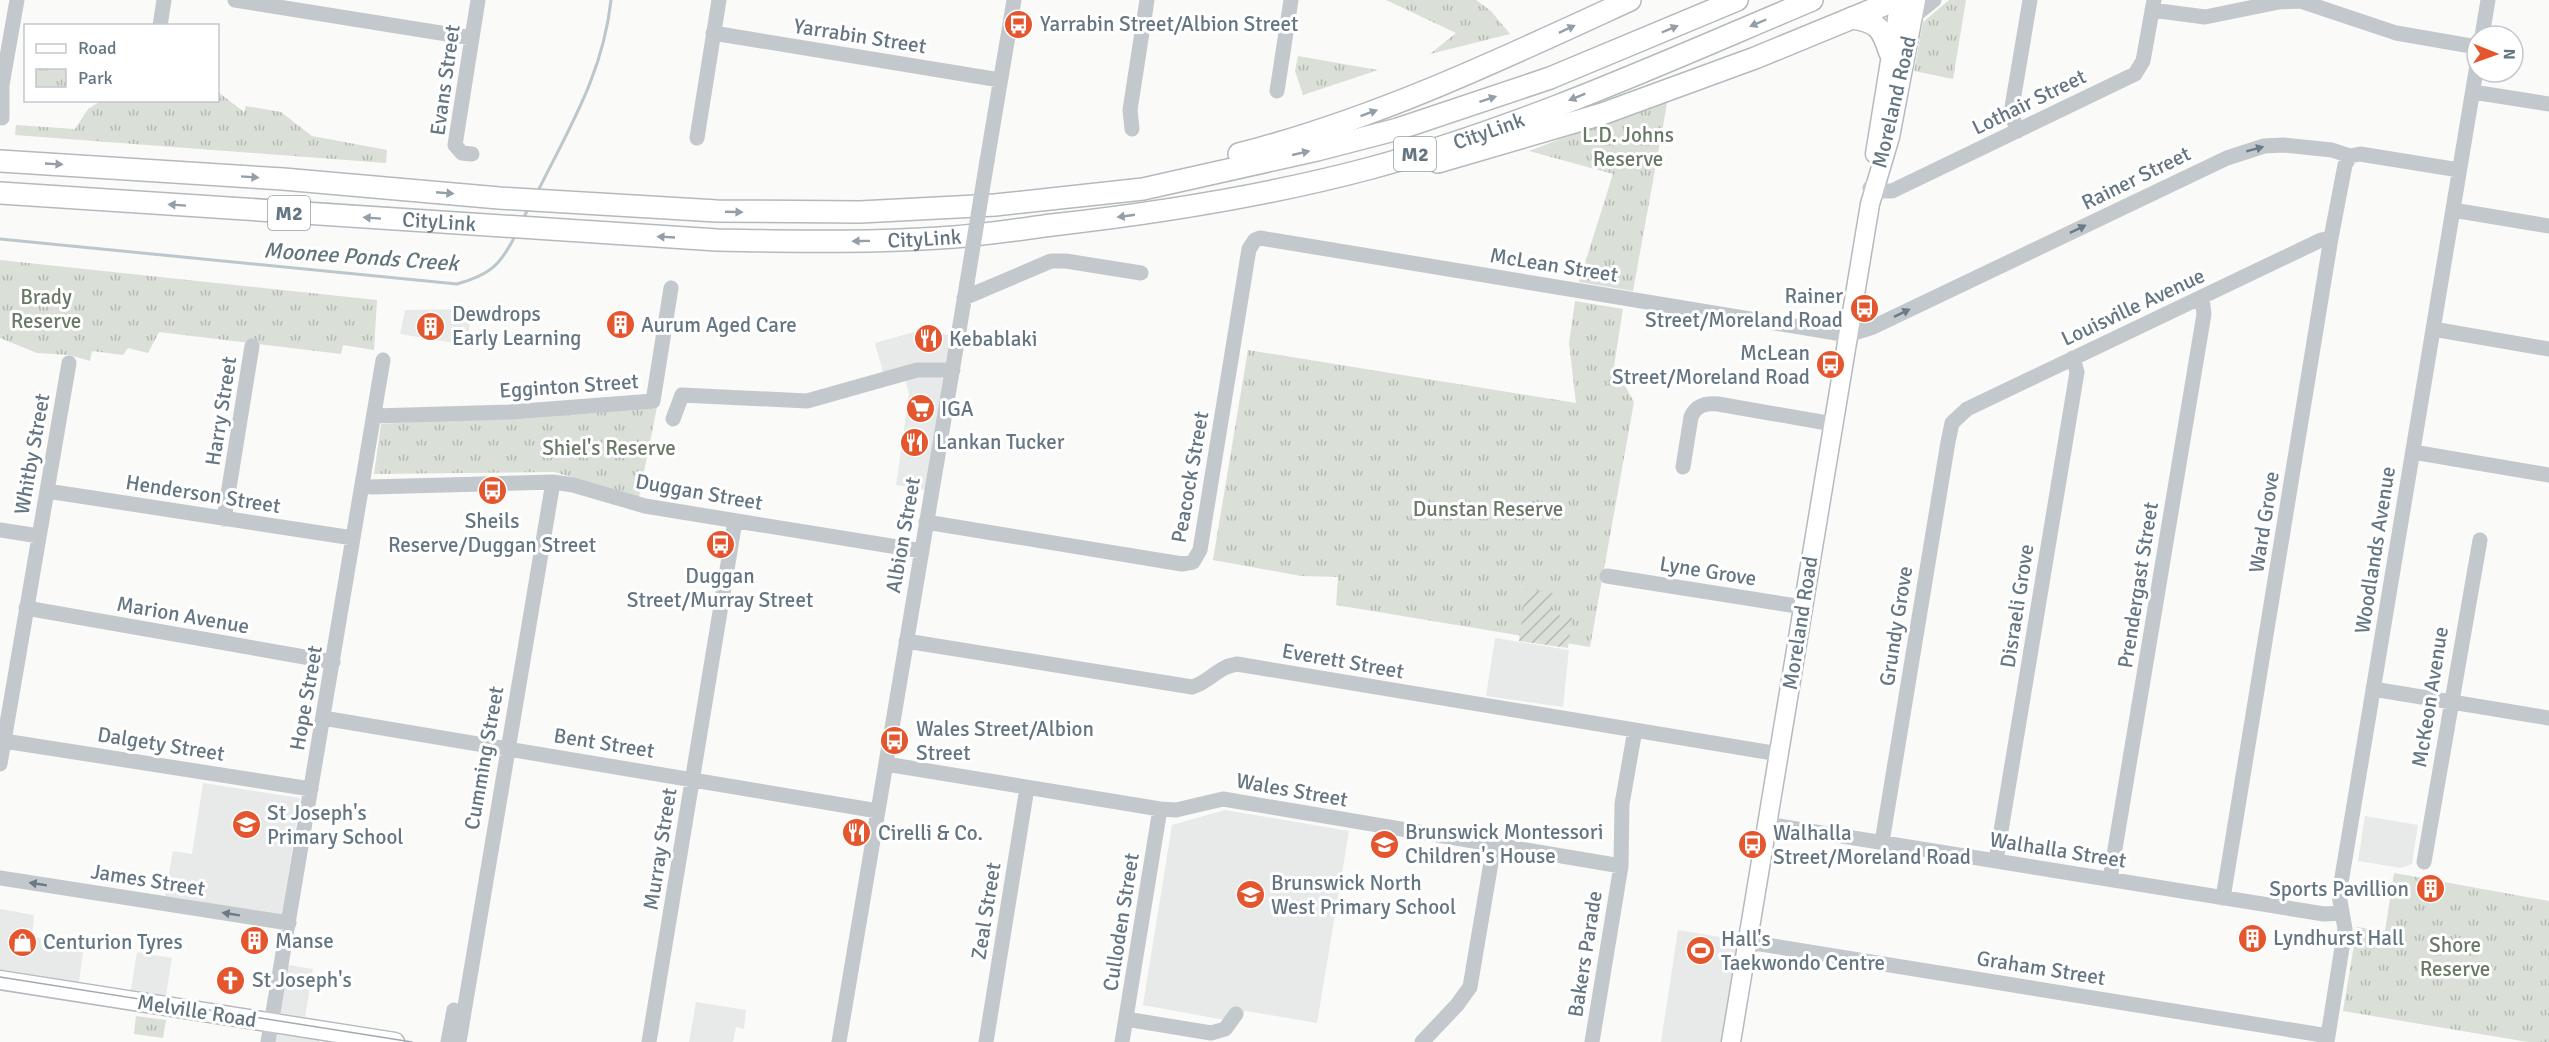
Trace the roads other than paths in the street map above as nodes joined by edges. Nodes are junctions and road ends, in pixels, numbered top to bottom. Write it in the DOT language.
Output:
graph roads {
  1 [pos="17,0"];
  2 [pos="164,0"];
  3 [pos="235,0"];
  4 [pos="478,0"];
  5 [pos="719,0"];
  6 [pos="1014,0"];
  7 [pos="1147,0"];
  8 [pos="1291,0"];
  9 [pos="1630,0"];
  10 [pos="1737,0"];
  11 [pos="1812,0"];
  12 [pos="1898,0"];
  13 [pos="1934,0"];
  14 [pos="2030,0"];
  15 [pos="2488,0"];
  16 [pos="2153,5"];
  17 [pos="1915,9"];
  18 [pos="1852,18"];
  19 [pos="160,24"];
  20 [pos="2484,24"];
  21 [pos="19,27"];
  22 [pos="713,33"];
  23 [pos="472,38"];
  24 [pos="2465,45"];
  25 [pos="1890,53"];
  26 [pos="1000,80"];
  27 [pos="2474,84"];
  28 [pos="1277,91"];
  29 [pos="2473,92"];
  30 [pos="2549,105"];
  31 [pos="2,118"];
  32 [pos="1132,129"];
  33 [pos="2018,131"];
  34 [pos="697,138"];
  35 [pos="472,154"];
  36 [pos="2350,156"];
  37 [pos="0,161"];
  38 [pos="2459,170"];
  39 [pos="0,193"];
  40 [pos="1871,194"];
  41 [pos="1070,197"];
  42 [pos="1167,210"];
  43 [pos="2453,210"];
  44 [pos="2549,226"];
  45 [pos="2331,238"];
  46 [pos="1255,240"];
  47 [pos="1141,273"];
  48 [pos="671,288"];
  49 [pos="965,290"];
  50 [pos="2202,298"];
  51 [pos="2433,329"];
  52 [pos="1848,335"];
  53 [pos="252,346"];
  54 [pos="2549,349"];
  55 [pos="2073,358"];
  56 [pos="383,360"];
  57 [pos="69,363"];
  58 [pos="952,370"];
  59 [pos="374,416"];
  60 [pos="1955,418"];
  61 [pos="673,419"];
  62 [pos="1833,424"];
  63 [pos="2412,452"];
  64 [pos="1683,467"];
  65 [pos="2549,475"];
  66 [pos="548,482"];
  67 [pos="362,485"];
  68 [pos="47,491"];
  69 [pos="224,519"];
  70 [pos="735,521"];
  71 [pos="926,522"];
  72 [pos="0,530"];
  73 [pos="39,536"];
  74 [pos="353,538"];
  75 [pos="2480,540"];
  76 [pos="922,551"];
  77 [pos="1607,576"];
  78 [pos="26,608"];
  79 [pos="1803,608"];
  80 [pos="906,641"];
  81 [pos="333,662"];
  82 [pos="2373,689"];
  83 [pos="2451,702"];
  84 [pos="323,718"];
  85 [pos="2549,718"];
  86 [pos="1635,730"];
  87 [pos="4,741"];
  88 [pos="503,748"];
  89 [pos="1779,754"];
  90 [pos="0,764"];
  91 [pos="886,764"];
  92 [pos="692,779"];
  93 [pos="1027,788"];
  94 [pos="312,789"];
  95 [pos="1160,809"];
  96 [pos="878,812"];
  97 [pos="1767,824"];
  98 [pos="1882,842"];
  99 [pos="1494,845"];
  100 [pos="1996,861"];
  101 [pos="2424,862"];
  102 [pos="1621,867"];
  103 [pos="0,878"];
  104 [pos="2110,879"];
  105 [pos="2223,898"];
  106 [pos="2342,913"];
  107 [pos="289,923"];
  108 [pos="471,940"];
  109 [pos="1748,942"];
  110 [pos="0,980"];
  111 [pos="1236,1014"];
  112 [pos="1126,1019"];
  113 [pos="272,1022"];
  114 [pos="2327,1039"];
  115 [pos="268,1042"];
  116 [pos="395,1042"];
  117 [pos="448,1042"];
  118 [pos="459,1042"];
  119 [pos="649,1042"];
  120 [pos="839,1042"];
  121 [pos="986,1042"];
  122 [pos="1122,1042"];
  123 [pos="1422,1042"];
  124 [pos="1592,1042"];
  125 [pos="1731,1042"];
  1 -- 21 [label="street"];
  2 -- 19 [label="street"];
  3 -- 23 [label="street"];
  4 -- 23 [label="street, Evans Street"];
  5 -- 22 [label="street"];
  6 -- 26 [label="street, Albion Street"];
  7 -- 32 [label="street"];
  8 -- 28 [label="street"];
  41 -- 9 [label="highway, one-way"];
  41 -- 10 [label="highway, CityLink / M2, one-way"];
  11 -- 42 [label="highway, CityLink / M2, one-way"];
  12 -- 18 [label="highway"];
  12 -- 25 [label="main road, Moreland Road"];
  13 -- 17 [label="street"];
  14 -- 33 [label="street"];
  15 -- 20 [label="street"];
  16 -- 24 [label="street"];
  16 -- 33 [label="street, Lothair Street"];
  17 -- 40 [label="main road, Moreland Road"];
  18 -- 25 [label="highway"];
  18 -- 42 [label="highway"];
  21 -- 31 [label="street"];
  22 -- 26 [label="street, Yarrabin Street"];
  22 -- 34 [label="street"];
  23 -- 35 [label="street, Evans Street"];
  25 -- 40 [label="main road, Moreland Road"];
  26 -- 49 [label="street, Albion Street, bridge"];
  27 -- 29 [label="street, Woodlands Avenue"];
  29 -- 30 [label="street"];
  29 -- 38 [label="street, Woodlands Avenue"];
  33 -- 40 [label="street, Lothair Street"];
  36 -- 38 [label="street, Rainer Street"];
  36 -- 45 [label="street, Ward Grove"];
  52 -- 36 [label="street, Rainer Street, one-way"];
  37 -- 41 [label="highway, CityLink / M2, one-way"];
  38 -- 43 [label="street, Woodlands Avenue"];
  42 -- 39 [label="highway, CityLink / M2, one-way"];
  40 -- 52 [label="main road, Moreland Road"];
  43 -- 44 [label="street"];
  43 -- 51 [label="street, Woodlands Avenue"];
  45 -- 50 [label="street, Louisville Avenue"];
  45 -- 105 [label="street, Ward Grove"];
  46 -- 52 [label="street, McLean Street"];
  46 -- 71 [label="street, Peacock Street"];
  47 -- 49 [label="street"];
  48 -- 59 [label="street, Egginton Street"];
  49 -- 58 [label="street, Albion Street"];
  50 -- 55 [label="street, Louisville Avenue"];
  50 -- 104 [label="street, Prendergast Street"];
  51 -- 54 [label="street"];
  51 -- 63 [label="street, Woodlands Avenue"];
  52 -- 62 [label="main road, Moreland Road"];
  53 -- 69 [label="street, Harry Street"];
  55 -- 60 [label="street, Louisville Avenue"];
  55 -- 100 [label="street, Disraeli Grove"];
  56 -- 59 [label="street, Hope Street"];
  57 -- 68 [label="street, Whitby Street"];
  58 -- 61 [label="street"];
  58 -- 71 [label="street, Albion Street"];
  59 -- 67 [label="street, Hope Street"];
  60 -- 98 [label="street, Grundy Grove"];
  62 -- 64 [label="street"];
  62 -- 79 [label="main road, Moreland Road"];
  63 -- 65 [label="street"];
  63 -- 82 [label="street, Woodlands Avenue"];
  66 -- 67 [label="street, Duggan Street"];
  66 -- 70 [label="street, Duggan Street"];
  66 -- 88 [label="street, Cumming Street"];
  67 -- 74 [label="street, Hope Street"];
  68 -- 69 [label="street, Henderson Street"];
  68 -- 73 [label="street, Whitby Street"];
  69 -- 74 [label="street, Henderson Street"];
  70 -- 76 [label="street, Duggan Street"];
  70 -- 92 [label="street, Murray Street"];
  71 -- 76 [label="street, Albion Street"];
  72 -- 73 [label="street"];
  73 -- 78 [label="street, Whitby Street"];
  74 -- 81 [label="street, Hope Street"];
  75 -- 83 [label="street, McKeon Avenue"];
  76 -- 80 [label="street, Albion Street"];
  77 -- 79 [label="street, Lyne Grove"];
  78 -- 81 [label="street, Marion Avenue"];
  78 -- 87 [label="street, Whitby Street"];
  79 -- 89 [label="main road, Moreland Road"];
  80 -- 86 [label="street, Everett Street"];
  80 -- 91 [label="street, Albion Street"];
  81 -- 84 [label="street, Hope Street"];
  82 -- 83 [label="street"];
  82 -- 106 [label="street, Woodlands Avenue"];
  83 -- 85 [label="street"];
  83 -- 101 [label="street, McKeon Avenue"];
  84 -- 88 [label="street, Bent Street"];
  84 -- 94 [label="street, Hope Street"];
  86 -- 89 [label="street, Everett Street"];
  86 -- 102 [label="street, Bakers Parade"];
  87 -- 90 [label="street, Whitby Street"];
  87 -- 94 [label="street, Dalgety Street"];
  88 -- 92 [label="street, Bent Street"];
  88 -- 108 [label="street, Cumming Street"];
  89 -- 97 [label="main road, Moreland Road"];
  91 -- 93 [label="street, Wales Street"];
  91 -- 96 [label="street, Albion Street"];
  92 -- 96 [label="street, Bent Street"];
  92 -- 119 [label="street, Murray Street"];
  93 -- 95 [label="street, Wales Street"];
  93 -- 121 [label="street, Zeal Street"];
  94 -- 107 [label="street, Hope Street"];
  95 -- 99 [label="street, Wales Street"];
  95 -- 112 [label="street, Culloden Street"];
  96 -- 120 [label="street, Albion Street"];
  97 -- 98 [label="street, Walhalla Street"];
  97 -- 109 [label="main road, Moreland Road"];
  98 -- 100 [label="street, Walhalla Street"];
  99 -- 102 [label="street, Wales Street"];
  99 -- 123 [label="street"];
  100 -- 104 [label="street, Walhalla Street"];
  102 -- 124 [label="street, Bakers Parade"];
  107 -- 103 [label="street, James Street, one-way"];
  104 -- 105 [label="street, Walhalla Street"];
  105 -- 106 [label="street, Walhalla Street"];
  106 -- 114 [label="street, Woodlands Avenue"];
  107 -- 113 [label="street, Hope Street"];
  108 -- 117 [label="street, Cumming Street"];
  108 -- 118 [label="street, Cumming Street"];
  109 -- 114 [label="street, Graham Street"];
  109 -- 125 [label="main road, Moreland Road"];
  110 -- 113 [label="main road, Melville Road"];
  111 -- 112 [label="street"];
  112 -- 122 [label="street, Culloden Street"];
  113 -- 115 [label="street, Hope Street"];
  113 -- 116 [label="main road, Melville Road"];
}
